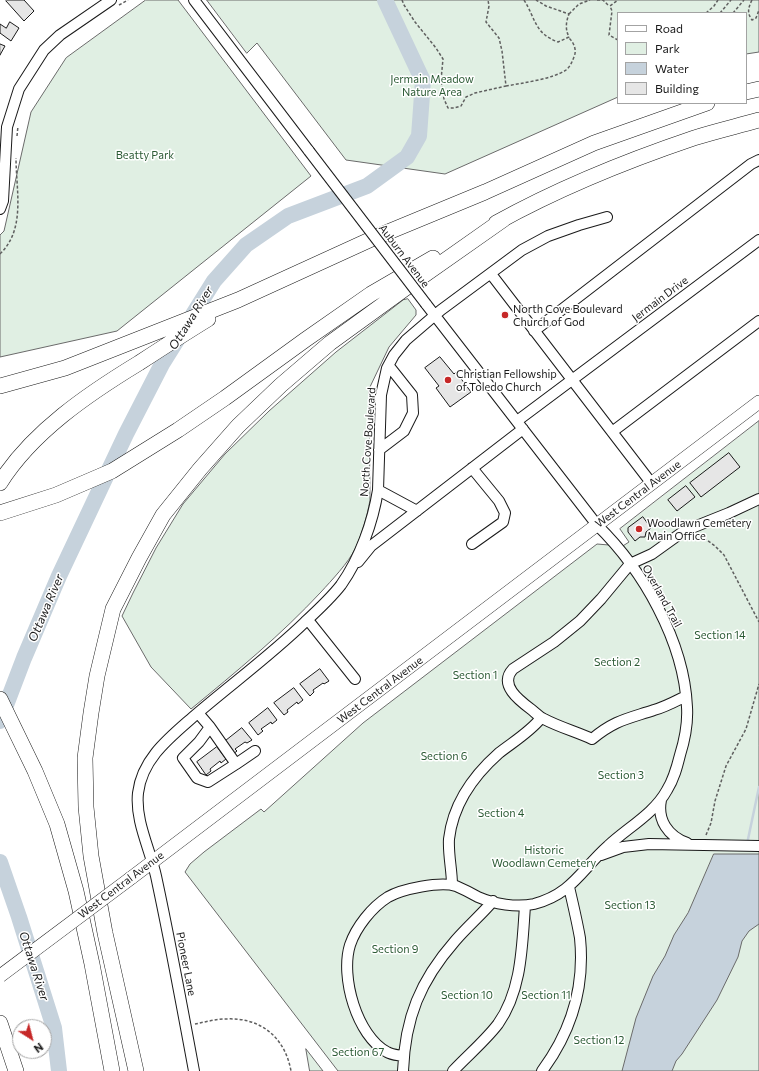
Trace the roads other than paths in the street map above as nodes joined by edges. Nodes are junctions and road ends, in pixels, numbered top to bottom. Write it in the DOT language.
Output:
graph roads {
  1 [pos="194,0"];
  2 [pos="113,4"];
  3 [pos="759,89"];
  4 [pos="747,92"];
  5 [pos="704,104"];
  6 [pos="759,120"];
  7 [pos="4,127"];
  8 [pos="759,160"];
  9 [pos="0,209"];
  10 [pos="607,217"];
  11 [pos="504,219"];
  12 [pos="759,240"];
  13 [pos="491,274"];
  14 [pos="244,298"];
  15 [pos="436,316"];
  16 [pos="759,322"];
  17 [pos="534,331"];
  18 [pos="389,366"];
  19 [pos="572,380"];
  20 [pos="0,386"];
  21 [pos="759,402"];
  22 [pos="520,425"];
  23 [pos="612,432"];
  24 [pos="379,450"];
  25 [pos="472,468"];
  26 [pos="1,482"];
  27 [pos="652,484"];
  28 [pos="378,490"];
  29 [pos="759,499"];
  30 [pos="417,510"];
  31 [pos="0,513"];
  32 [pos="598,525"];
  33 [pos="472,544"];
  34 [pos="630,564"];
  35 [pos="348,572"];
  36 [pos="308,620"];
  37 [pos="355,679"];
  38 [pos="686,696"];
  39 [pos="0,699"];
  40 [pos="198,713"];
  41 [pos="541,718"];
  42 [pos="210,728"];
  43 [pos="255,751"];
  44 [pos="236,764"];
  45 [pos="661,800"];
  46 [pos="693,845"];
  47 [pos="759,846"];
  48 [pos="152,862"];
  49 [pos="592,862"];
  50 [pos="452,885"];
  51 [pos="569,887"];
  52 [pos="493,901"];
  53 [pos="525,906"];
  54 [pos="0,976"];
  55 [pos="0,1023"];
  56 [pos="403,1056"];
  57 [pos="16,1071"];
  58 [pos="112,1071"];
  59 [pos="136,1071"];
  60 [pos="194,1071"];
  61 [pos="403,1071"];
  62 [pos="453,1071"];
  63 [pos="542,1071"];
  1 -- 15 [label="street, Auburn Avenue, bridge"];
  2 -- 7 [label="street"];
  3 -- 4 [label="highway"];
  5 -- 14 [label="highway"];
  6 -- 11 [label="highway"];
  7 -- 9 [label="street"];
  8 -- 17 [label="street"];
  10 -- 13 [label="street, North Cove Boulevard"];
  11 -- 31 [label="highway"];
  11 -- 59 [label="highway"];
  12 -- 19 [label="street, Jermain Drive"];
  13 -- 15 [label="street, North Cove Boulevard"];
  13 -- 17 [label="street"];
  14 -- 20 [label="highway"];
  14 -- 26 [label="highway"];
  15 -- 18 [label="street, North Cove Boulevard"];
  15 -- 22 [label="street, Auburn Avenue"];
  16 -- 23 [label="street"];
  17 -- 19 [label="street"];
  18 -- 24 [label="street, North Cove Boulevard"];
  18 -- 24 [label="street"];
  19 -- 22 [label="street, Jermain Drive"];
  19 -- 23 [label="street"];
  21 -- 27 [label="main road, West Central Avenue"];
  22 -- 25 [label="street, Jermain Drive"];
  22 -- 32 [label="street, Auburn Avenue"];
  23 -- 27 [label="street"];
  24 -- 28 [label="street, North Cove Boulevard"];
  25 -- 30 [label="street, Jermain Drive"];
  25 -- 33 [label="street"];
  27 -- 32 [label="main road, West Central Avenue"];
  28 -- 30 [label="street"];
  28 -- 35 [label="street, North Cove Boulevard"];
  29 -- 34 [label="street"];
  30 -- 35 [label="street, Jermain Drive"];
  32 -- 34 [label="street, Overland Trail"];
  32 -- 48 [label="main road, West Central Avenue"];
  34 -- 38 [label="street, Overland Trail"];
  34 -- 41 [label="street"];
  35 -- 36 [label="street, North Cove Boulevard"];
  36 -- 37 [label="street"];
  36 -- 40 [label="street, North Cove Boulevard"];
  38 -- 41 [label="street"];
  38 -- 45 [label="street, Overland Trail"];
  39 -- 58 [label="highway"];
  40 -- 42 [label="street"];
  40 -- 48 [label="street, North Cove Boulevard"];
  41 -- 50 [label="street"];
  42 -- 44 [label="street"];
  42 -- 44 [label="street"];
  43 -- 44 [label="street"];
  45 -- 46 [label="street"];
  45 -- 49 [label="street, Overland Trail"];
  46 -- 47 [label="street"];
  46 -- 49 [label="street"];
  48 -- 54 [label="main road, West Central Avenue, bridge"];
  48 -- 60 [label="street, Pioneer Lane"];
  49 -- 51 [label="street, Overland Trail"];
  50 -- 52 [label="street"];
  50 -- 56 [label="street"];
  51 -- 53 [label="street, Overland Trail"];
  51 -- 63 [label="street"];
  52 -- 53 [label="street"];
  52 -- 56 [label="street"];
  53 -- 62 [label="street"];
  55 -- 57 [label="highway"];
  56 -- 61 [label="street"];
}
